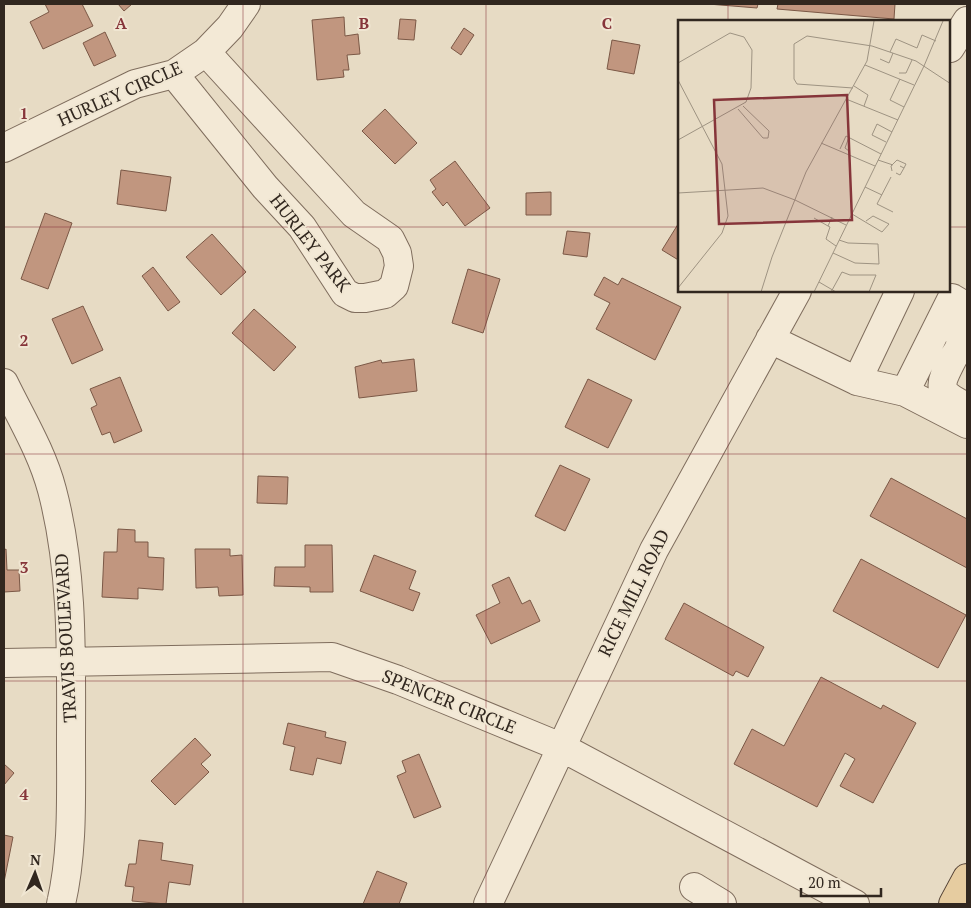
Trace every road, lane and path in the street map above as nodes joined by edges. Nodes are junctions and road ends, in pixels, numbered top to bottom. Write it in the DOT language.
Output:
graph roads {
  1 [pos="246,4"];
  2 [pos="206,52"];
  3 [pos="174,74"];
  4 [pos="4,148"];
  5 [pos="796,292"];
  6 [pos="900,292"];
  7 [pos="965,316"];
  8 [pos="770,339"];
  9 [pos="857,381"];
  10 [pos="4,383"];
  11 [pos="905,392"];
  12 [pos="957,402"];
  13 [pos="967,424"];
  14 [pos="4,663"];
  15 [pos="71,663"];
  16 [pos="561,748"];
  17 [pos="967,878"];
  18 [pos="694,887"];
  19 [pos="821,896"];
  20 [pos="61,904"];
  21 [pos="488,904"];
  22 [pos="722,904"];
  23 [pos="855,904"];
  24 [pos="953,904"];
  1 -- 2 [label="street, HURLEY CIRCLE"];
  2 -- 3 [label="street, HURLEY CIRCLE"];
  2 -- 3 [label="street, HURLEY PARK"];
  3 -- 4 [label="street, HURLEY CIRCLE"];
  5 -- 8 [label="street, RICE MILL ROAD"];
  6 -- 9 [label="street"];
  7 -- 11 [label="street"];
  7 -- 12 [label="street"];
  8 -- 9 [label="street"];
  8 -- 16 [label="street, RICE MILL ROAD"];
  9 -- 11 [label="street"];
  10 -- 15 [label="street, TRAVIS BOULEVARD"];
  11 -- 13 [label="street"];
  14 -- 15 [label="street, SPENCER CIRCLE"];
  15 -- 16 [label="street, SPENCER CIRCLE"];
  15 -- 20 [label="street, TRAVIS BOULEVARD"];
  16 -- 19 [label="street, SPENCER CIRCLE"];
  16 -- 21 [label="street, RICE MILL ROAD"];
  17 -- 24 [label="main road"];
  18 -- 22 [label="street"];
  19 -- 23 [label="street, SPENCER CIRCLE"];
}
